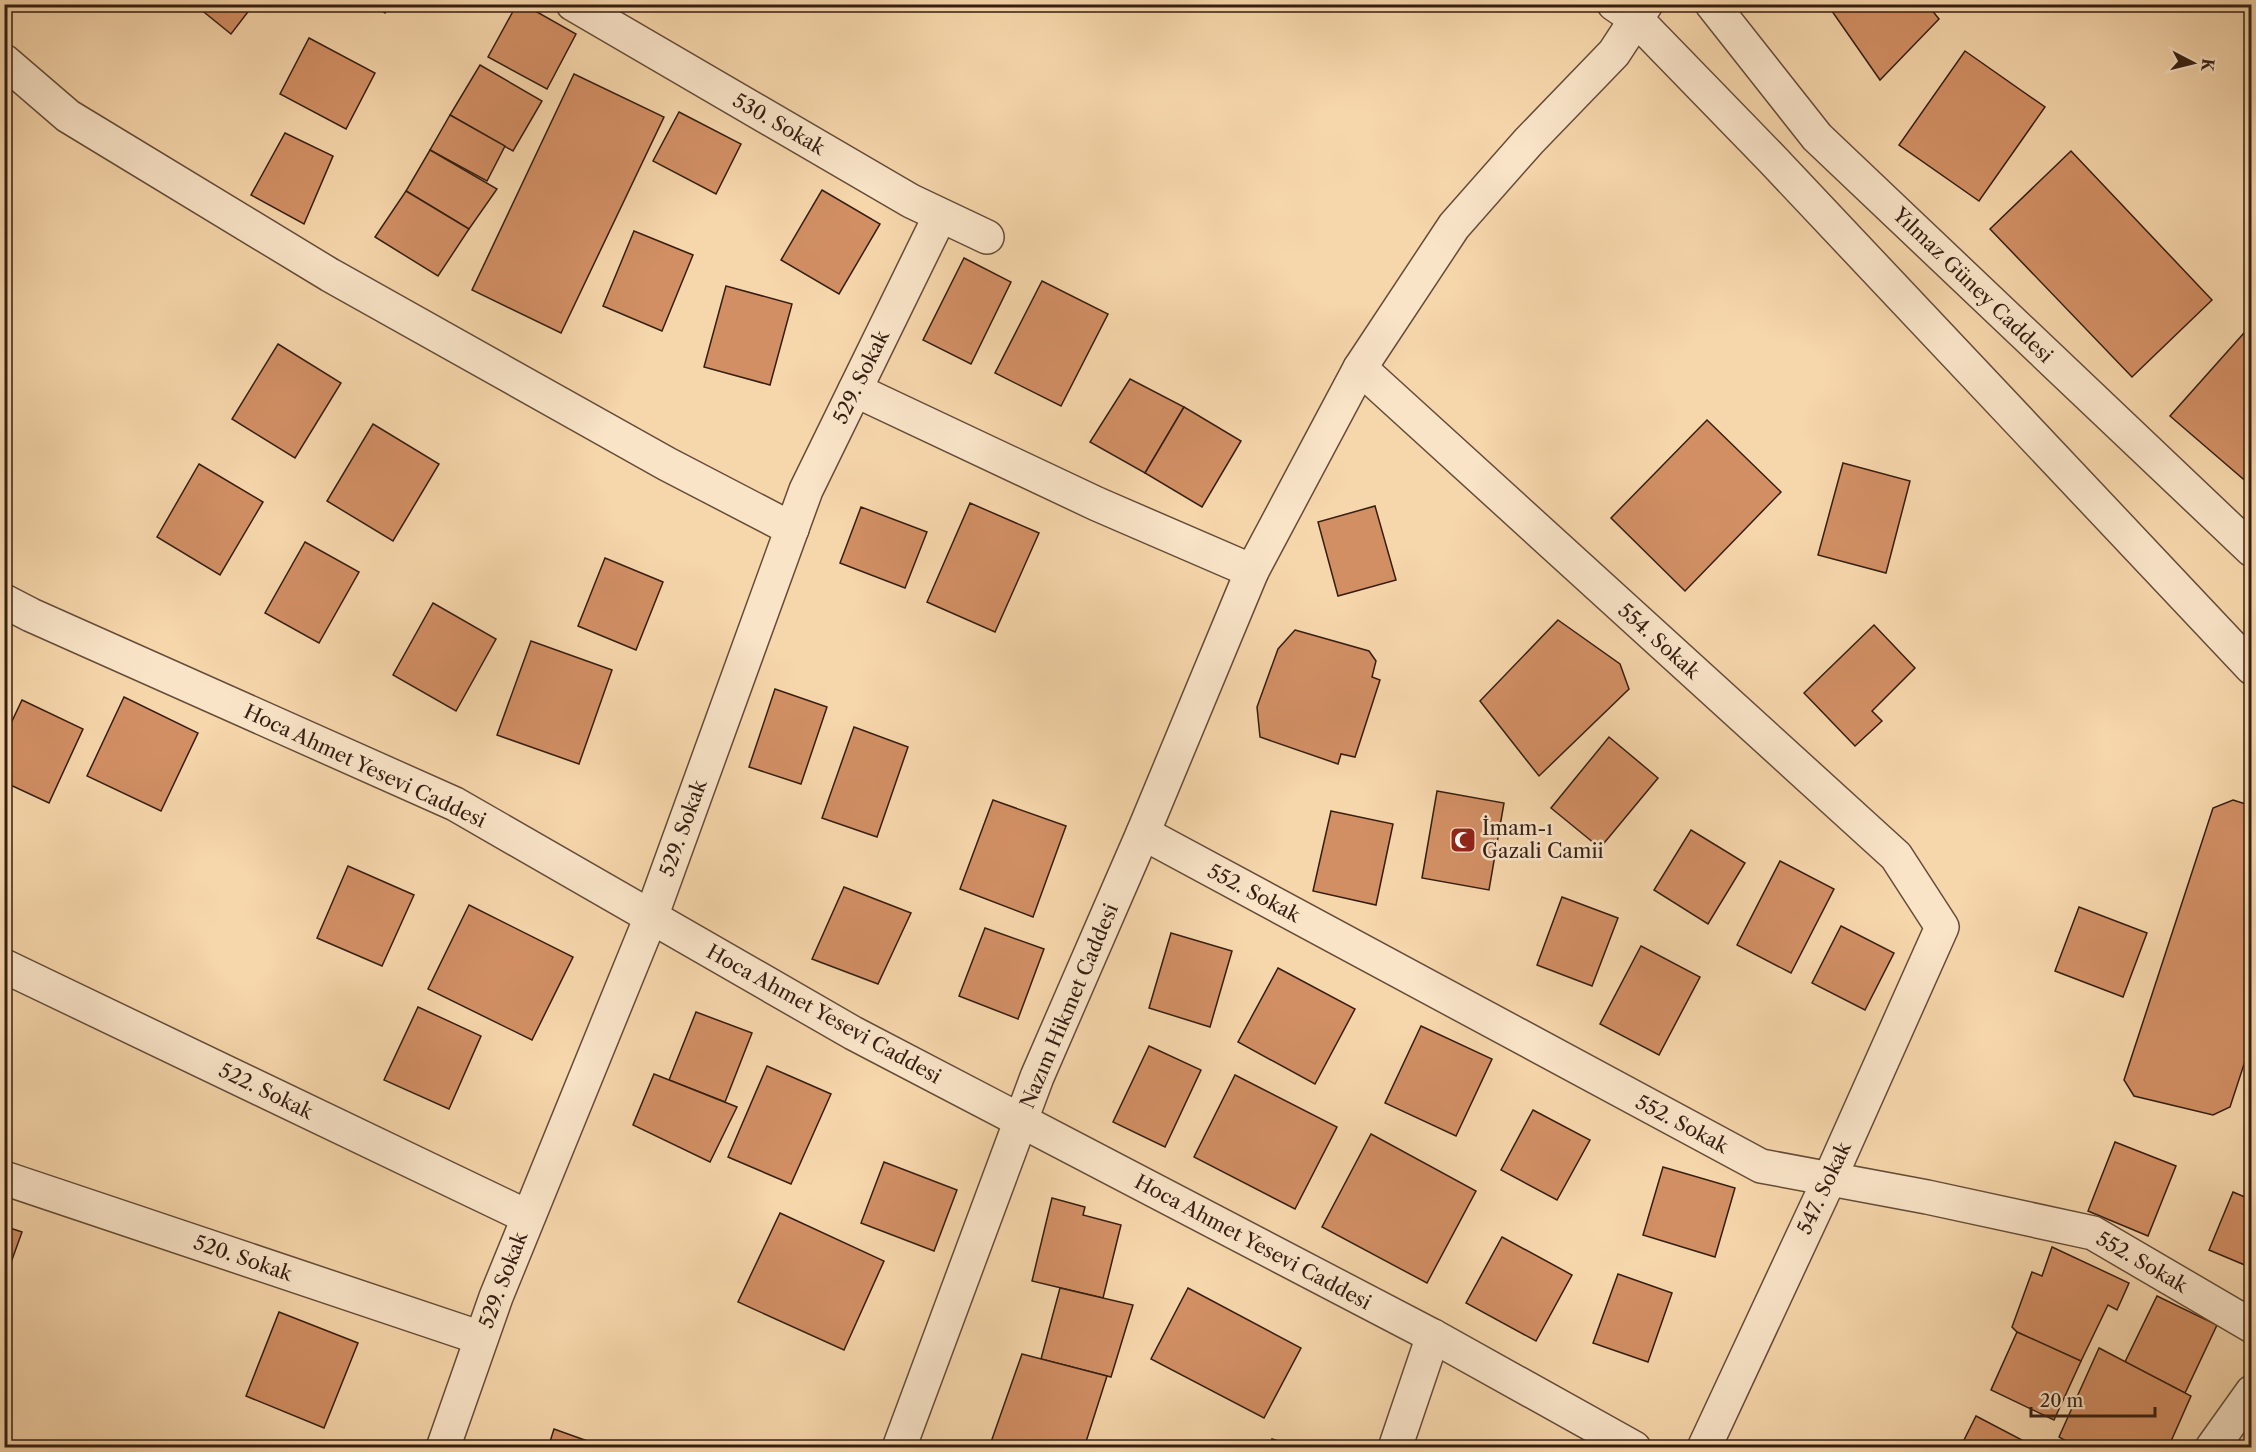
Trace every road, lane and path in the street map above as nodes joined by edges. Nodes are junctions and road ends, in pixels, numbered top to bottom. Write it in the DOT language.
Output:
graph roads {
  1 [pos="573,4"];
  2 [pos="1712,4"];
  3 [pos="1632,9"];
  4 [pos="4,61"];
  5 [pos="940,216"];
  6 [pos="987,237"];
  7 [pos="1360,368"];
  8 [pos="855,390"];
  9 [pos="792,529"];
  10 [pos="2252,550"];
  11 [pos="1252,571"];
  12 [pos="4,601"];
  13 [pos="2252,668"];
  14 [pos="1143,833"];
  15 [pos="651,917"];
  16 [pos="1942,927"];
  17 [pos="4,966"];
  18 [pos="1020,1121"];
  19 [pos="4,1178"];
  20 [pos="1829,1180"];
  21 [pos="528,1217"];
  22 [pos="2252,1326"];
  23 [pos="1433,1336"];
  24 [pos="481,1338"];
  25 [pos="2252,1392"];
  26 [pos="442,1448"];
  27 [pos="899,1448"];
  28 [pos="1395,1448"];
  29 [pos="1634,1448"];
  30 [pos="1704,1448"];
  31 [pos="2212,1448"];
  1 -- 5 [label="street, 530. Sokak"];
  2 -- 10 [label="street, Yılmaz Güney Caddesi"];
  3 -- 7 [label="street, Nazım Hikmet Caddesi"];
  3 -- 13 [label="street"];
  4 -- 9 [label="street"];
  5 -- 6 [label="street, 530. Sokak"];
  5 -- 8 [label="street, 529. Sokak"];
  7 -- 11 [label="street, Nazım Hikmet Caddesi"];
  7 -- 16 [label="street, 554. Sokak"];
  8 -- 9 [label="street, 529. Sokak"];
  8 -- 11 [label="street"];
  9 -- 15 [label="street, 529. Sokak"];
  11 -- 14 [label="street, Nazım Hikmet Caddesi"];
  12 -- 15 [label="street, Hoca Ahmet Yesevi Caddesi"];
  14 -- 18 [label="street, Nazım Hikmet Caddesi"];
  14 -- 20 [label="street, 552. Sokak"];
  15 -- 18 [label="street, Hoca Ahmet Yesevi Caddesi"];
  15 -- 21 [label="street, 529. Sokak"];
  16 -- 20 [label="street, 547. Sokak"];
  17 -- 21 [label="street, 522. Sokak"];
  18 -- 23 [label="street, Hoca Ahmet Yesevi Caddesi"];
  18 -- 27 [label="street, Nazım Hikmet Caddesi"];
  19 -- 24 [label="street, 520. Sokak"];
  20 -- 22 [label="street, 552. Sokak"];
  20 -- 30 [label="street, 547. Sokak"];
  21 -- 24 [label="street, 529. Sokak"];
  23 -- 28 [label="street"];
  23 -- 29 [label="street, Hoca Ahmet Yesevi Caddesi"];
  24 -- 26 [label="street, 529. Sokak"];
  25 -- 31 [label="street"];
}
